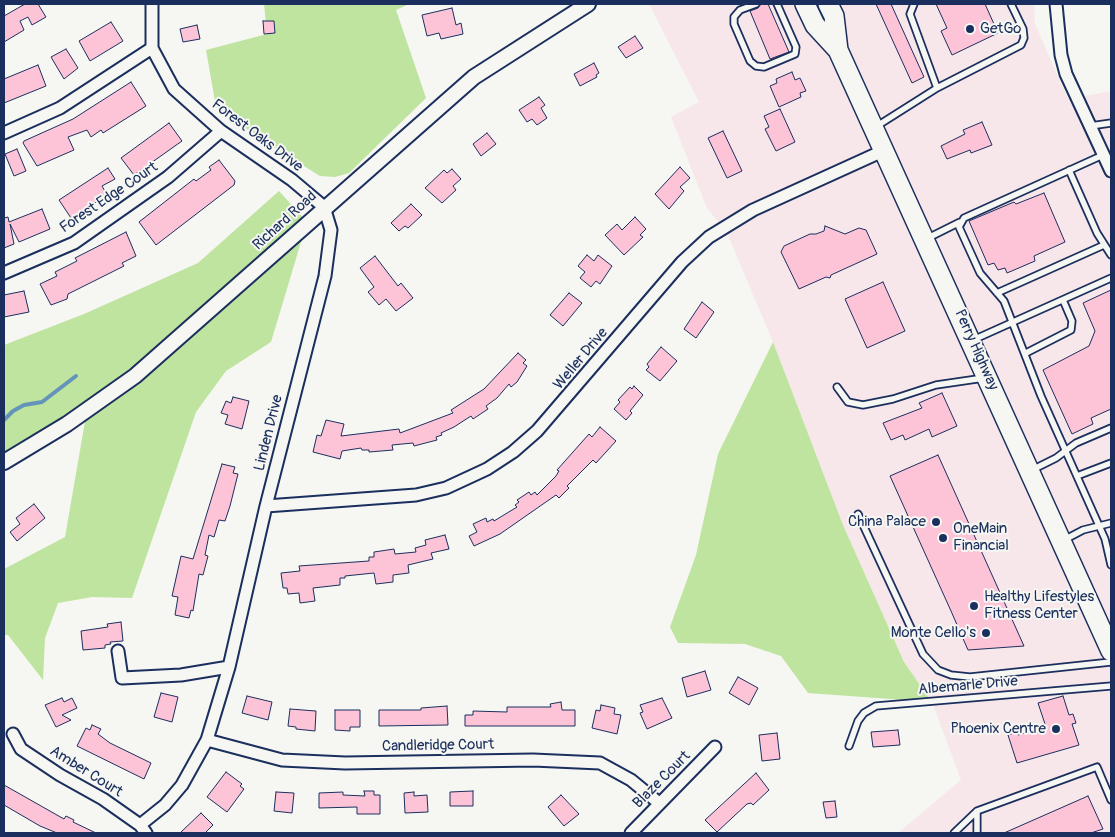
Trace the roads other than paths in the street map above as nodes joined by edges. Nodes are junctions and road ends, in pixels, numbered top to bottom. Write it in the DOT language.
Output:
graph roads {
  1 [pos="152,4"];
  2 [pos="588,4"];
  3 [pos="756,4"];
  4 [pos="777,4"];
  5 [pos="805,4"];
  6 [pos="828,4"];
  7 [pos="914,4"];
  8 [pos="1011,4"];
  9 [pos="1056,4"];
  10 [pos="152,48"];
  11 [pos="838,50"];
  12 [pos="937,88"];
  13 [pos="1111,123"];
  14 [pos="1090,126"];
  15 [pos="874,127"];
  16 [pos="221,131"];
  17 [pos="4,132"];
  18 [pos="885,150"];
  19 [pos="1103,155"];
  20 [pos="1070,170"];
  21 [pos="1111,171"];
  22 [pos="324,207"];
  23 [pos="960,222"];
  24 [pos="925,239"];
  25 [pos="1104,245"];
  26 [pos="1111,255"];
  27 [pos="4,272"];
  28 [pos="1111,278"];
  29 [pos="997,293"];
  30 [pos="1063,300"];
  31 [pos="1013,322"];
  32 [pos="971,341"];
  33 [pos="1026,353"];
  34 [pos="988,378"];
  35 [pos="837,387"];
  36 [pos="1111,428"];
  37 [pos="1066,451"];
  38 [pos="4,462"];
  39 [pos="1111,463"];
  40 [pos="1030,470"];
  41 [pos="1077,476"];
  42 [pos="266,506"];
  43 [pos="858,514"];
  44 [pos="1111,523"];
  45 [pos="1099,526"];
  46 [pos="1062,542"];
  47 [pos="1111,565"];
  48 [pos="1110,643"];
  49 [pos="118,651"];
  50 [pos="1111,662"];
  51 [pos="229,667"];
  52 [pos="1111,686"];
  53 [pos="13,734"];
  54 [pos="207,740"];
  55 [pos="848,746"];
  56 [pos="715,747"];
  57 [pos="1111,800"];
  58 [pos="659,803"];
  59 [pos="977,811"];
  60 [pos="143,829"];
  61 [pos="630,833"];
  62 [pos="954,833"];
  63 [pos="977,833"];
  1 -- 10 [label="street, Forest Oaks Drive"];
  2 -- 22 [label="street, Richard Road"];
  3 -- 4 [label="lane"];
  5 -- 11 [label="highway, Perry Highway"];
  6 -- 11 [label="highway, Perry Highway"];
  7 -- 12 [label="lane"];
  8 -- 12 [label="lane"];
  9 -- 14 [label="street"];
  10 -- 16 [label="street, Forest Oaks Drive"];
  10 -- 17 [label="street"];
  11 -- 15 [label="highway, Perry Highway"];
  12 -- 15 [label="lane"];
  13 -- 14 [label="lane"];
  14 -- 19 [label="street"];
  15 -- 18 [label="highway, Perry Highway"];
  16 -- 22 [label="street, Forest Oaks Drive"];
  16 -- 27 [label="street, Forest Edge Court"];
  18 -- 24 [label="highway, Perry Highway"];
  18 -- 42 [label="street, Weller Drive"];
  19 -- 20 [label="lane"];
  19 -- 21 [label="street"];
  20 -- 23 [label="lane"];
  20 -- 25 [label="lane"];
  22 -- 38 [label="street, Richard Road"];
  22 -- 42 [label="street, Linden Drive"];
  23 -- 24 [label="lane"];
  23 -- 29 [label="lane"];
  24 -- 32 [label="highway, Perry Highway"];
  25 -- 26 [label="lane"];
  25 -- 29 [label="lane"];
  28 -- 30 [label="lane"];
  29 -- 31 [label="lane"];
  30 -- 31 [label="lane"];
  30 -- 33 [label="lane"];
  31 -- 32 [label="lane"];
  31 -- 33 [label="lane"];
  32 -- 34 [label="highway, Perry Highway"];
  33 -- 37 [label="lane"];
  34 -- 35 [label="lane"];
  34 -- 40 [label="highway, Perry Highway"];
  36 -- 37 [label="lane"];
  37 -- 40 [label="lane"];
  37 -- 41 [label="lane"];
  39 -- 41 [label="lane"];
  40 -- 46 [label="highway, Perry Highway"];
  41 -- 45 [label="lane"];
  42 -- 51 [label="street, Linden Drive"];
  43 -- 50 [label="lane"];
  44 -- 45 [label="lane"];
  45 -- 46 [label="lane"];
  45 -- 47 [label="lane"];
  46 -- 48 [label="highway, Perry Highway"];
  49 -- 51 [label="street"];
  51 -- 54 [label="street, Linden Drive"];
  52 -- 55 [label="lane, Albemarle Drive"];
  53 -- 60 [label="street, Amber Court"];
  54 -- 58 [label="street, Candleridge Court"];
  54 -- 60 [label="street, Linden Drive"];
  56 -- 58 [label="street, Blaze Court"];
  57 -- 59 [label="lane"];
  58 -- 61 [label="street, Blaze Court"];
  59 -- 62 [label="lane"];
  59 -- 63 [label="lane"];
}
